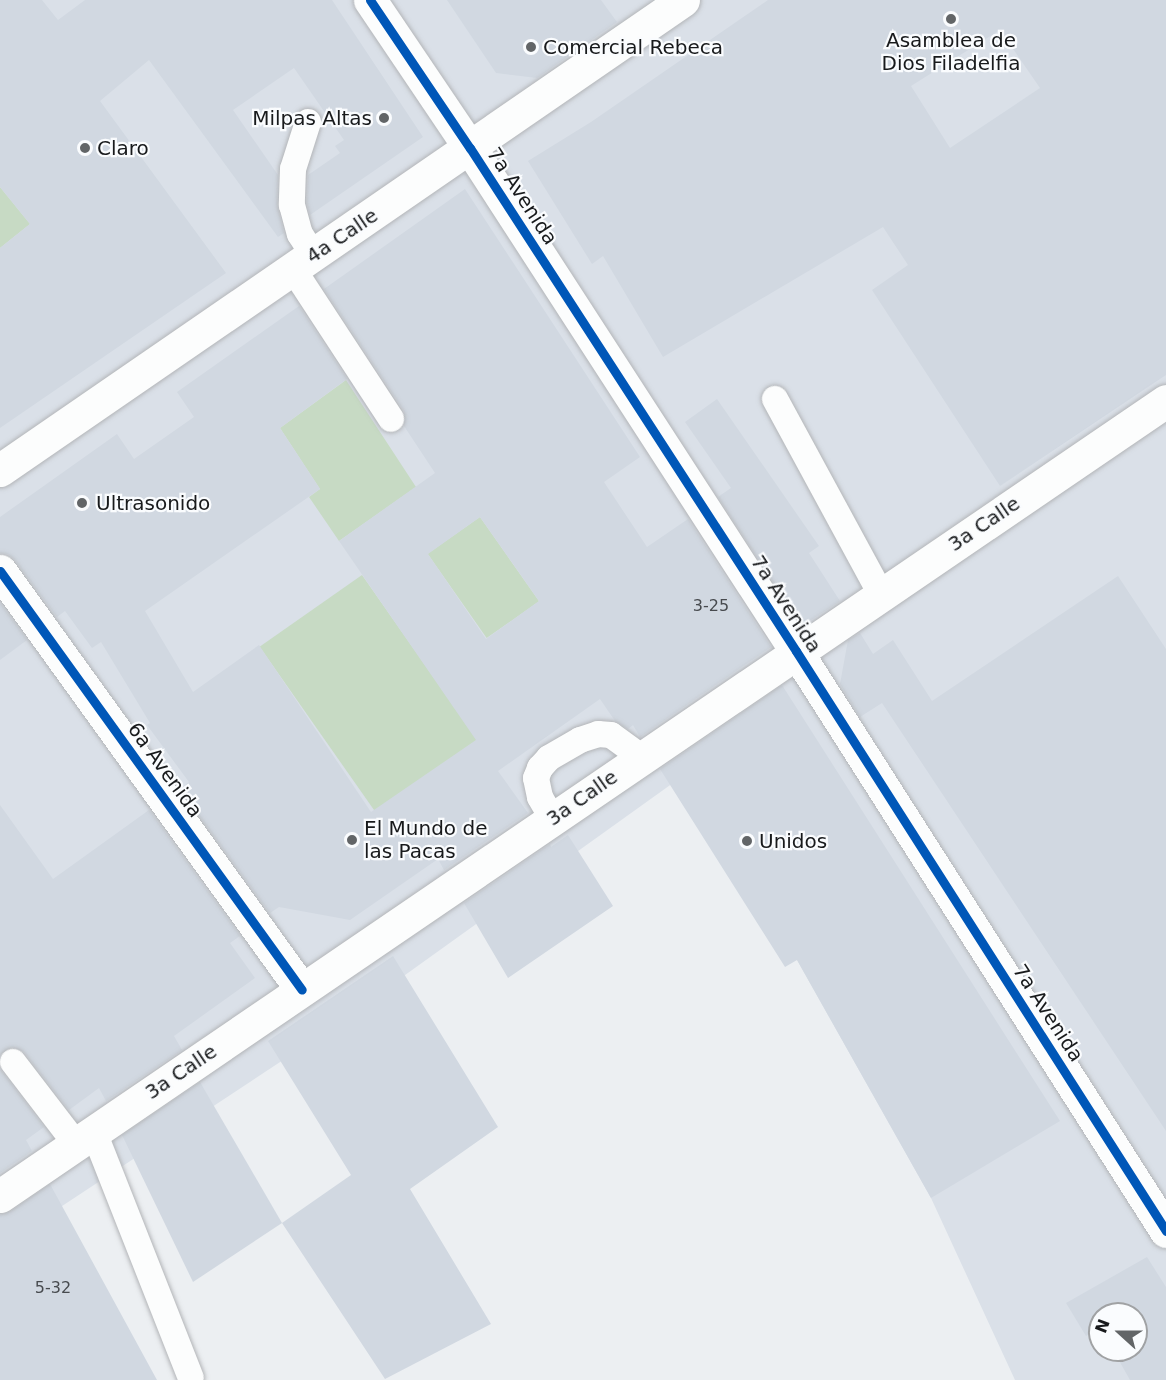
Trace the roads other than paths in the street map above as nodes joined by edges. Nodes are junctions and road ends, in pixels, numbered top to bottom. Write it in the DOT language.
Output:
graph roads {
  1 [pos="370,0"];
  2 [pos="683,0"];
  3 [pos="308,122"];
  4 [pos="470,148"];
  5 [pos="303,262"];
  6 [pos="775,399"];
  7 [pos="1166,401"];
  8 [pos="392,419"];
  9 [pos="0,470"];
  10 [pos="0,571"];
  11 [pos="881,594"];
  12 [pos="796,651"];
  13 [pos="641,757"];
  14 [pos="552,818"];
  15 [pos="302,990"];
  16 [pos="13,1062"];
  17 [pos="85,1138"];
  18 [pos="0,1196"];
  19 [pos="1166,1232"];
  20 [pos="191,1378"];
  1 -- 4 [label="main road, 7a Avenida"];
  2 -- 4 [label="main road, 4a Calle"];
  3 -- 5 [label="lane"];
  4 -- 5 [label="main road, 4a Calle"];
  4 -- 12 [label="main road, 7a Avenida"];
  5 -- 8 [label="lane"];
  5 -- 9 [label="main road, 4a Calle"];
  6 -- 11 [label="lane"];
  7 -- 11 [label="main road, 3a Calle"];
  10 -- 15 [label="main road, 6a Avenida"];
  11 -- 12 [label="main road, 3a Calle"];
  12 -- 13 [label="main road, 3a Calle"];
  12 -- 19 [label="main road, 7a Avenida"];
  13 -- 14 [label="main road, 3a Calle"];
  13 -- 14 [label="lane"];
  14 -- 15 [label="main road, 3a Calle"];
  15 -- 17 [label="main road, 3a Calle"];
  16 -- 17 [label="lane"];
  17 -- 18 [label="main road, 3a Calle"];
  17 -- 20 [label="lane"];
}
